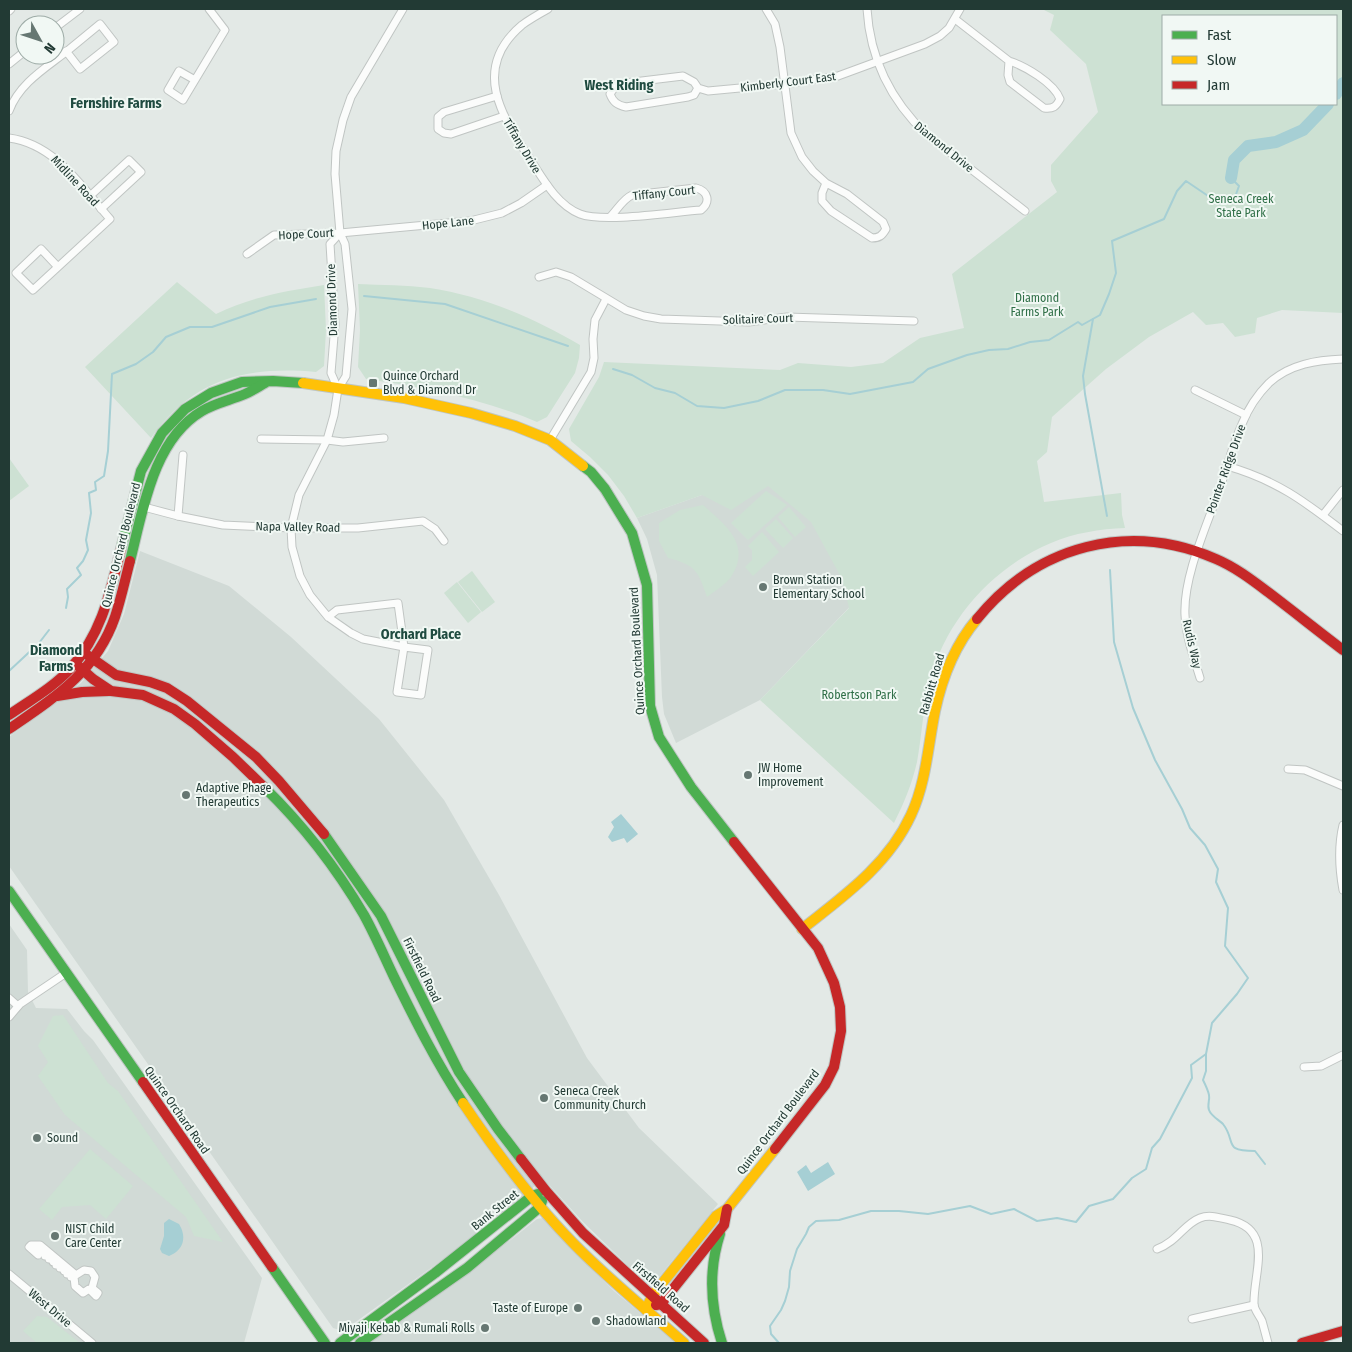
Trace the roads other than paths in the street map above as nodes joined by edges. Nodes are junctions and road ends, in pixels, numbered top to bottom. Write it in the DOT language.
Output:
graph roads {
  1 [pos="80,9"];
  2 [pos="209,9"];
  3 [pos="403,9"];
  4 [pos="548,9"];
  5 [pos="766,9"];
  6 [pos="867,9"];
  7 [pos="960,9"];
  8 [pos="955,19"];
  9 [pos="65,20"];
  10 [pos="66,51"];
  11 [pos="1009,61"];
  12 [pos="877,62"];
  13 [pos="195,80"];
  14 [pos="784,84"];
  15 [pos="698,88"];
  16 [pos="496,96"];
  17 [pos="9,111"];
  18 [pos="504,116"];
  19 [pos="9,138"];
  20 [pos="826,183"];
  21 [pos="547,185"];
  22 [pos="90,196"];
  23 [pos="101,209"];
  24 [pos="1025,211"];
  25 [pos="610,217"];
  26 [pos="340,232"];
  27 [pos="247,254"];
  28 [pos="58,267"];
  29 [pos="539,277"];
  30 [pos="606,299"];
  31 [pos="914,321"];
  32 [pos="1343,359"];
  33 [pos="267,382"];
  34 [pos="338,389"];
  35 [pos="1195,390"];
  36 [pos="1246,415"];
  37 [pos="384,438"];
  38 [pos="261,439"];
  39 [pos="327,440"];
  40 [pos="550,440"];
  41 [pos="183,455"];
  42 [pos="1227,466"];
  43 [pos="1343,490"];
  44 [pos="144,507"];
  45 [pos="1323,515"];
  46 [pos="178,516"];
  47 [pos="291,528"];
  48 [pos="1343,531"];
  49 [pos="444,541"];
  50 [pos="1197,551"];
  51 [pos="328,617"];
  52 [pos="404,647"];
  53 [pos="1343,650"];
  54 [pos="83,652"];
  55 [pos="92,659"];
  56 [pos="75,663"];
  57 [pos="84,670"];
  58 [pos="1200,678"];
  59 [pos="111,690"];
  60 [pos="56,696"];
  61 [pos="9,715"];
  62 [pos="9,729"];
  63 [pos="1288,769"];
  64 [pos="1343,786"];
  65 [pos="1343,825"];
  66 [pos="1343,890"];
  67 [pos="9,891"];
  68 [pos="802,929"];
  69 [pos="66,973"];
  70 [pos="9,998"];
  71 [pos="18,1006"];
  72 [pos="9,1016"];
  73 [pos="1343,1055"];
  74 [pos="1304,1067"];
  75 [pos="546,1192"];
  76 [pos="532,1196"];
  77 [pos="540,1206"];
  78 [pos="727,1209"];
  79 [pos="724,1225"];
  80 [pos="1157,1249"];
  81 [pos="91,1271"];
  82 [pos="9,1274"];
  83 [pos="652,1296"];
  84 [pos="661,1304"];
  85 [pos="1254,1305"];
  86 [pos="646,1310"];
  87 [pos="1192,1319"];
  88 [pos="1343,1331"];
  89 [pos="92,1343"];
  90 [pos="325,1343"];
  91 [pos="340,1343"];
  92 [pos="360,1343"];
  93 [pos="684,1343"];
  94 [pos="704,1343"];
  95 [pos="722,1343"];
  96 [pos="1268,1343"];
  97 [pos="1302,1343"];
  1 -- 9 [label="street"];
  2 -- 13 [label="street"];
  3 -- 26 [label="street, Diamond Drive"];
  4 -- 16 [label="street, Tiffany Drive"];
  5 -- 14 [label="street"];
  6 -- 12 [label="street, Diamond Drive"];
  7 -- 8 [label="street, Kimberly Court East"];
  8 -- 11 [label="street"];
  8 -- 12 [label="street, Kimberly Court East"];
  10 -- 10 [label="street"];
  10 -- 17 [label="street"];
  11 -- 11 [label="street"];
  12 -- 14 [label="street, Kimberly Court East"];
  12 -- 24 [label="street, Diamond Drive"];
  14 -- 15 [label="street, Kimberly Court East"];
  14 -- 20 [label="street"];
  15 -- 15 [label="street, Kimberly Court East"];
  16 -- 18 [label="street, Tiffany Drive"];
  16 -- 18 [label="street"];
  18 -- 21 [label="street, Tiffany Drive"];
  19 -- 22 [label="street, Midline Road"];
  20 -- 20 [label="street"];
  21 -- 25 [label="street, Tiffany Court"];
  21 -- 26 [label="street, Hope Lane"];
  22 -- 23 [label="street, Midline Road"];
  22 -- 23 [label="street"];
  23 -- 28 [label="street, Midline Road"];
  25 -- 25 [label="street, Tiffany Court"];
  26 -- 27 [label="street, Hope Court"];
  26 -- 34 [label="street, Diamond Drive"];
  26 -- 34 [label="street, Diamond Drive"];
  28 -- 28 [label="street"];
  29 -- 30 [label="street, Solitaire Court"];
  30 -- 31 [label="street, Solitaire Court"];
  30 -- 40 [label="street"];
  32 -- 36 [label="street, Pointer Ridge Drive"];
  33 -- 34 [label="street, Quince Orchard Boulevard"];
  33 -- 44 [label="street, Quince Orchard Boulevard"];
  33 -- 54 [label="street, Quince Orchard Boulevard"];
  34 -- 39 [label="street"];
  34 -- 40 [label="street, Quince Orchard Boulevard"];
  35 -- 36 [label="street"];
  36 -- 42 [label="street, Pointer Ridge Drive"];
  37 -- 39 [label="street"];
  38 -- 39 [label="street"];
  39 -- 47 [label="street"];
  40 -- 68 [label="street, Quince Orchard Boulevard"];
  41 -- 46 [label="street"];
  42 -- 45 [label="street"];
  42 -- 50 [label="street, Pointer Ridge Drive"];
  43 -- 45 [label="street"];
  44 -- 46 [label="street, Napa Valley Road"];
  44 -- 55 [label="street, Quince Orchard Boulevard"];
  45 -- 48 [label="street"];
  46 -- 47 [label="street, Napa Valley Road"];
  47 -- 49 [label="street, Napa Valley Road"];
  47 -- 51 [label="street"];
  50 -- 53 [label="street, Rabbitt Road"];
  50 -- 58 [label="street, Rudis Way"];
  50 -- 68 [label="street, Rabbitt Road"];
  51 -- 52 [label="street"];
  51 -- 52 [label="street"];
  52 -- 52 [label="street"];
  54 -- 55 [label="street, Firstfield Road"];
  54 -- 56 [label="street, Quince Orchard Boulevard"];
  55 -- 57 [label="street, Quince Orchard Boulevard"];
  55 -- 75 [label="street, Firstfield Road"];
  56 -- 57 [label="street"];
  56 -- 61 [label="street, Quince Orchard Boulevard"];
  57 -- 59 [label="street"];
  57 -- 60 [label="street, Quince Orchard Boulevard"];
  59 -- 60 [label="street"];
  59 -- 76 [label="street"];
  60 -- 62 [label="street, Quince Orchard Boulevard"];
  63 -- 64 [label="street"];
  65 -- 66 [label="street"];
  67 -- 69 [label="street, Quince Orchard Road"];
  68 -- 78 [label="street, Quince Orchard Boulevard"];
  69 -- 71 [label="street"];
  69 -- 90 [label="street, Quince Orchard Road"];
  70 -- 71 [label="street"];
  71 -- 72 [label="street"];
  73 -- 74 [label="street"];
  75 -- 76 [label="street, Bank Street"];
  75 -- 77 [label="street, Bank Street"];
  75 -- 83 [label="street, Firstfield Road"];
  76 -- 77 [label="street"];
  76 -- 91 [label="street, Bank Street"];
  77 -- 86 [label="street"];
  77 -- 92 [label="street, Bank Street"];
  78 -- 79 [label="street, Quince Orchard Boulevard"];
  78 -- 83 [label="street, Quince Orchard Boulevard"];
  79 -- 84 [label="street, Quince Orchard Boulevard"];
  79 -- 95 [label="street"];
  80 -- 85 [label="street"];
  81 -- 81 [label="street"];
  82 -- 89 [label="street, West Drive"];
  83 -- 84 [label="street, Firstfield Road"];
  83 -- 86 [label="street, Quince Orchard Boulevard"];
  84 -- 86 [label="street, Quince Orchard Boulevard"];
  84 -- 94 [label="street, Firstfield Road"];
  85 -- 87 [label="street"];
  85 -- 96 [label="street"];
  86 -- 93 [label="street"];
  88 -- 97 [label="street"];
}
